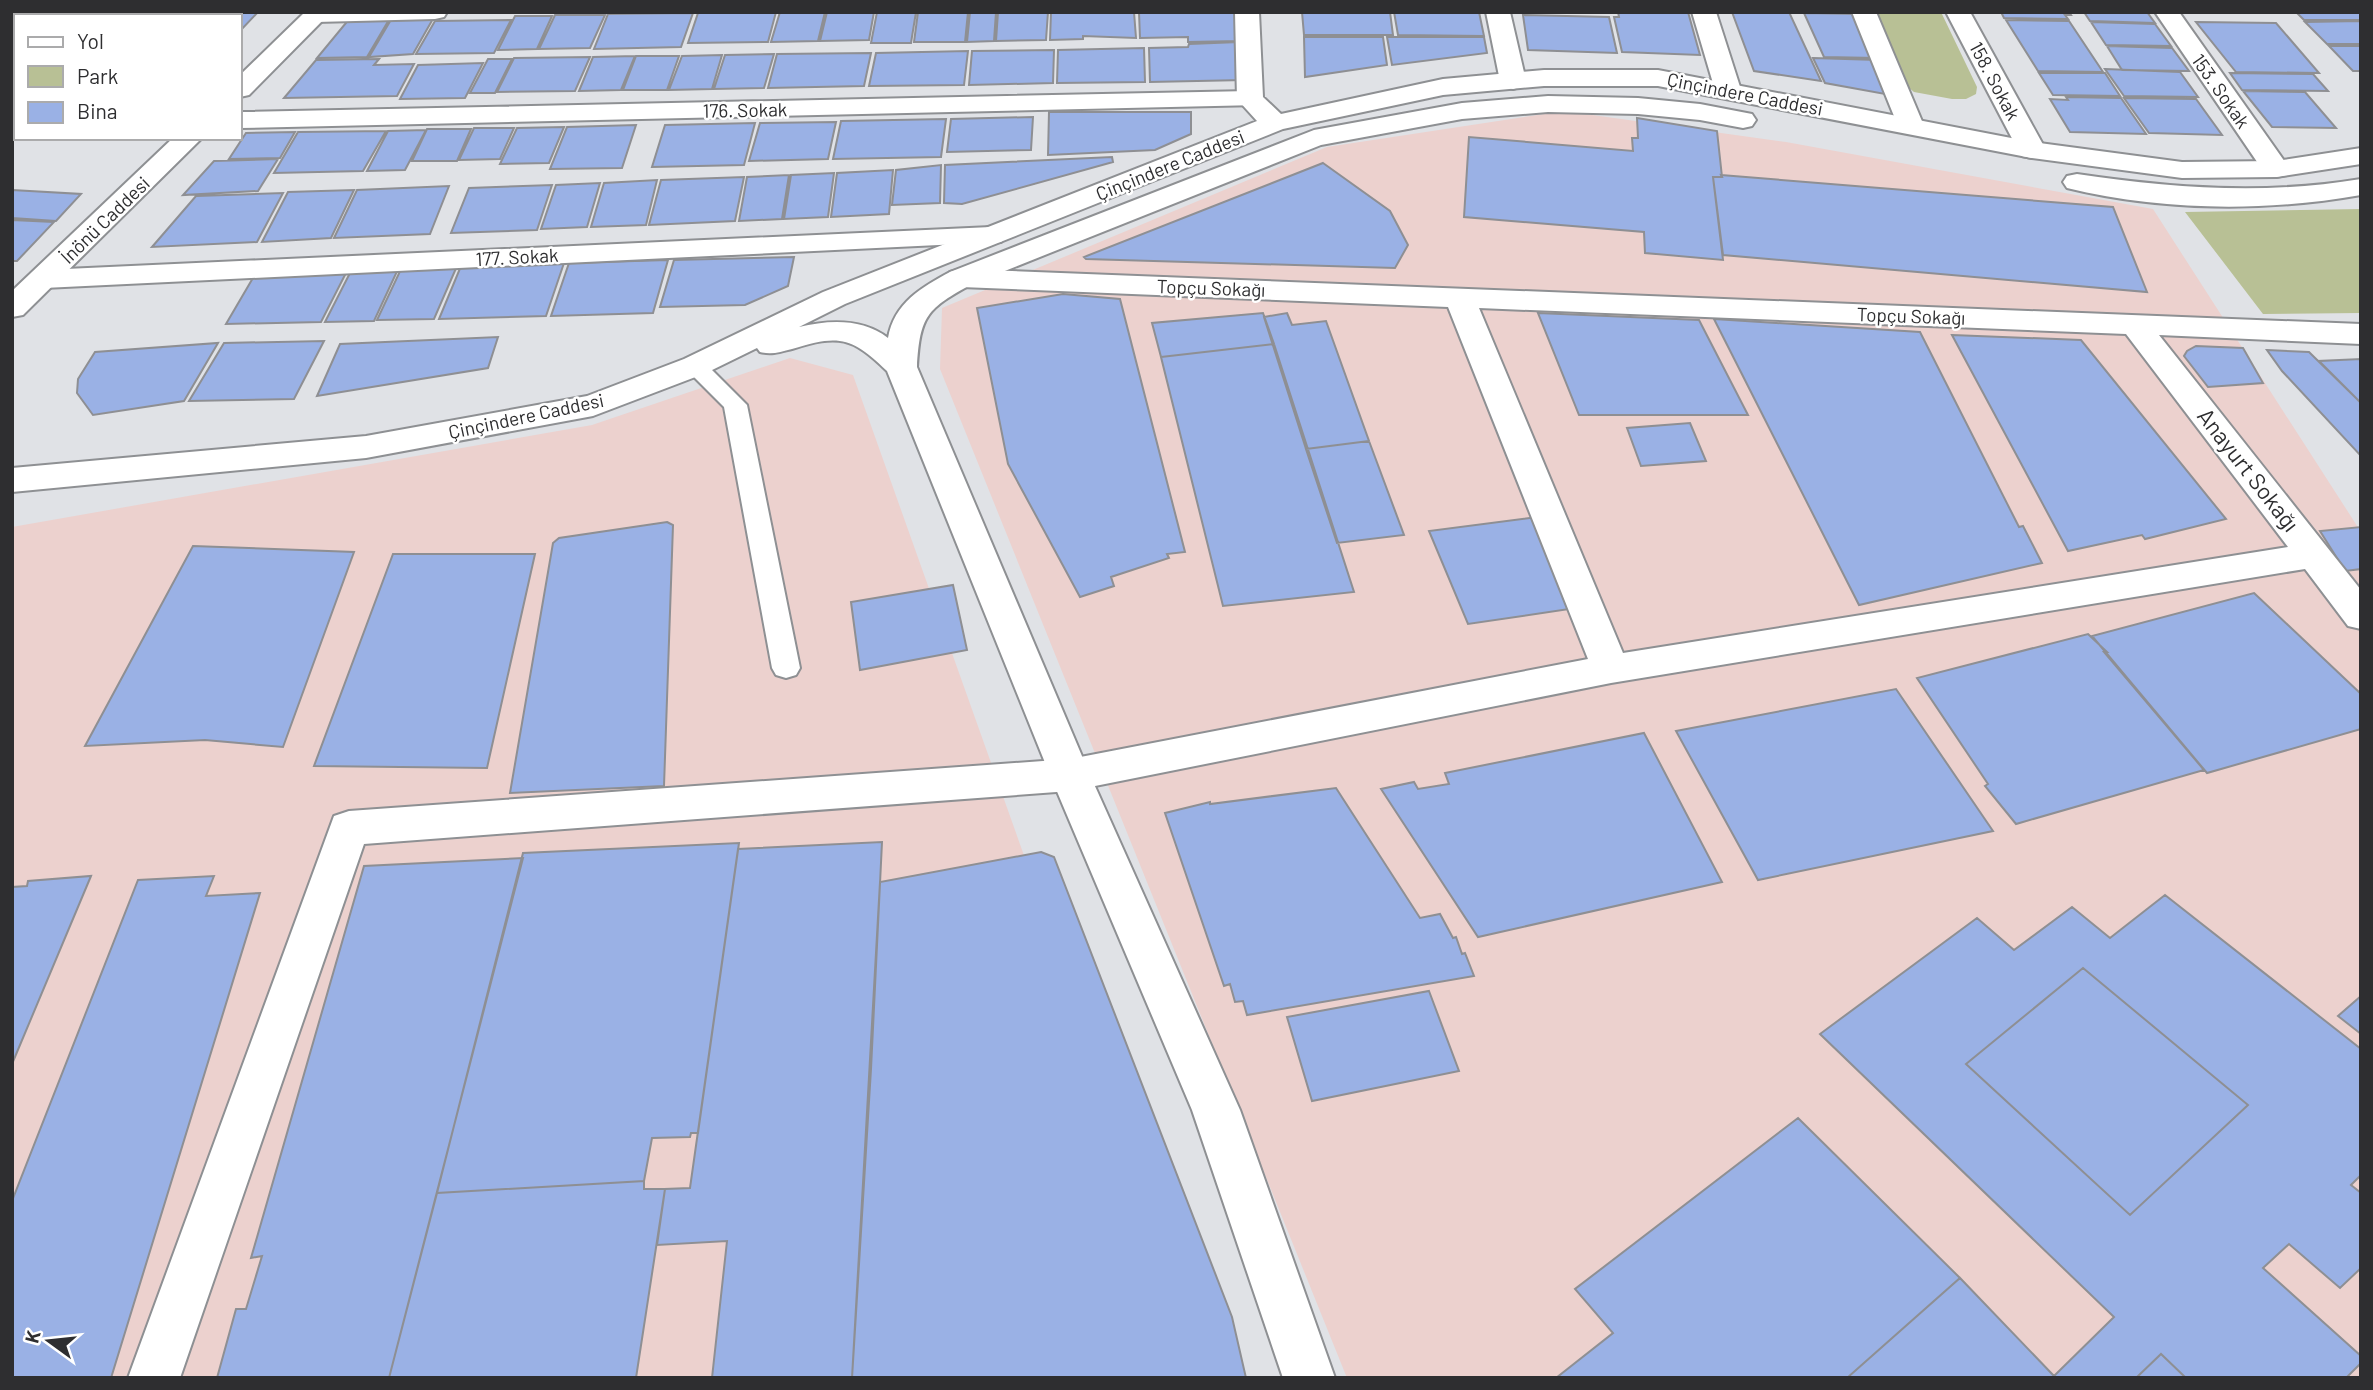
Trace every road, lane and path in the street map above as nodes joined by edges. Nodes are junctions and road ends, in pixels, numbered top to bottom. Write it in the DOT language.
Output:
graph roads {
  1 [pos="435,12"];
  2 [pos="1247,12"];
  3 [pos="1498,12"];
  4 [pos="1704,12"];
  5 [pos="1864,12"];
  6 [pos="1958,12"];
  7 [pos="2167,12"];
  8 [pos="318,13"];
  9 [pos="1513,81"];
  10 [pos="242,87"];
  11 [pos="1728,90"];
  12 [pos="1250,99"];
  13 [pos="242,120"];
  14 [pos="1275,123"];
  15 [pos="1911,126"];
  16 [pos="187,140"];
  17 [pos="2032,150"];
  18 [pos="2361,156"];
  19 [pos="2276,169"];
  20 [pos="2361,187"];
  21 [pos="991,236"];
  22 [pos="961,278"];
  23 [pos="44,279"];
  24 [pos="1460,298"];
  25 [pos="15,307"];
  26 [pos="2135,325"];
  27 [pos="2361,334"];
  28 [pos="695,366"];
  29 [pos="901,367"];
  30 [pos="12,468"];
  31 [pos="108,470"];
  32 [pos="12,480"];
  33 [pos="12,494"];
  34 [pos="2314,555"];
  35 [pos="2361,616"];
  36 [pos="786,668"];
  37 [pos="1611,669"];
  38 [pos="1070,775"];
  39 [pos="153,1378"];
  40 [pos="1309,1378"];
  1 -- 8 [label="street"];
  2 -- 12 [label="street"];
  3 -- 9 [label="street"];
  4 -- 11 [label="street"];
  5 -- 15 [label="street"];
  6 -- 17 [label="street, 158. Sokak"];
  7 -- 19 [label="street, 153. Sokak"];
  8 -- 10 [label="street"];
  9 -- 11 [label="street, Çinçindere Caddesi"];
  9 -- 14 [label="street, Çinçindere Caddesi"];
  11 -- 15 [label="street, Çinçindere Caddesi"];
  12 -- 13 [label="street, 176. Sokak"];
  12 -- 14 [label="street"];
  14 -- 21 [label="street, Çinçindere Caddesi"];
  15 -- 17 [label="street, Çinçindere Caddesi"];
  16 -- 23 [label="street, İnönü Caddesi"];
  17 -- 19 [label="street, Çinçindere Caddesi"];
  18 -- 19 [label="street, Çinçindere Caddesi"];
  20 -- 22 [label="street, Çinçindere Caddesi"];
  21 -- 23 [label="street, 177. Sokak"];
  21 -- 28 [label="street, Çinçindere Caddesi"];
  22 -- 24 [label="street, Topçu Sokağı"];
  22 -- 29 [label="street, Çinçindere Caddesi"];
  23 -- 25 [label="street, İnönü Caddesi"];
  24 -- 26 [label="street, Topçu Sokağı"];
  24 -- 37 [label="street"];
  26 -- 27 [label="street, Topçu Sokağı"];
  26 -- 34 [label="street, Anayurt Sokağı"];
  28 -- 29 [label="street"];
  28 -- 31 [label="street, Çinçindere Caddesi"];
  28 -- 36 [label="lane"];
  29 -- 38 [label="street"];
  30 -- 31 [label="street"];
  31 -- 32 [label="street, Çinçindere Caddesi"];
  31 -- 33 [label="street"];
  34 -- 35 [label="street, Anayurt Sokağı"];
  34 -- 37 [label="street"];
  37 -- 38 [label="street"];
  38 -- 39 [label="street"];
  38 -- 40 [label="street"];
}
